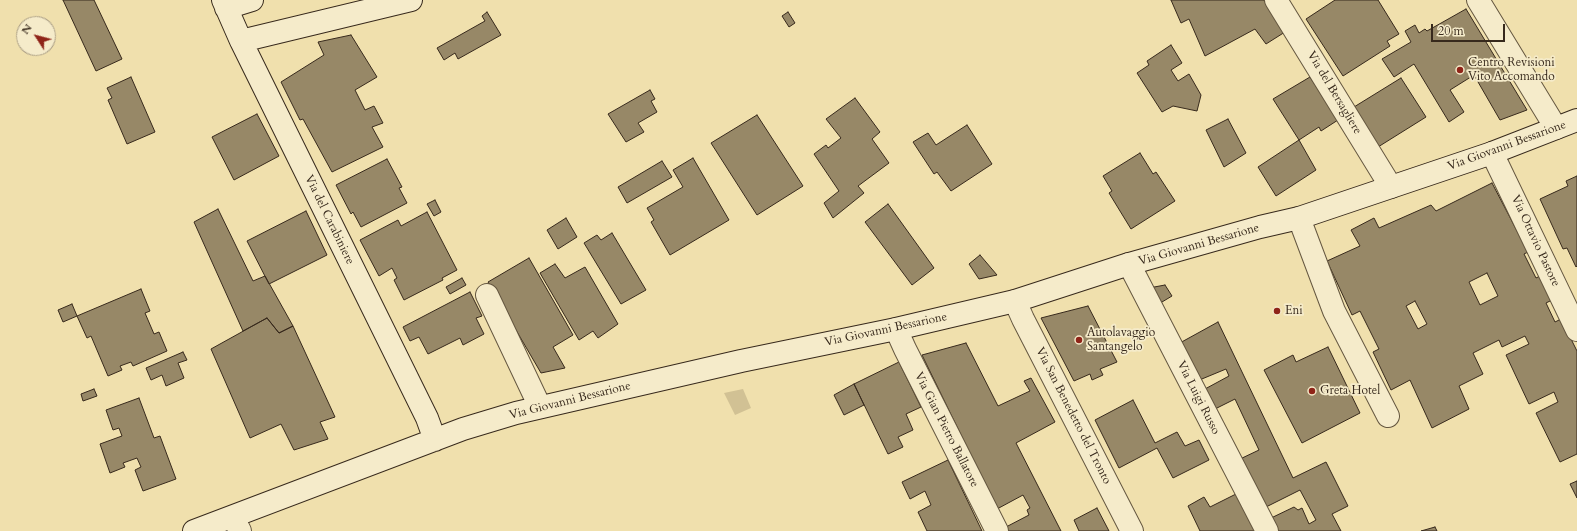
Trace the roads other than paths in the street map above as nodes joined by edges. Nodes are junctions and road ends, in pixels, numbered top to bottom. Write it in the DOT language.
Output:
graph roads {
  1 [pos="252,0"];
  2 [pos="411,0"];
  3 [pos="1276,0"];
  4 [pos="1478,0"];
  5 [pos="225,4"];
  6 [pos="241,41"];
  7 [pos="1577,120"];
  8 [pos="1556,128"];
  9 [pos="1492,153"];
  10 [pos="1391,187"];
  11 [pos="1299,218"];
  12 [pos="1129,264"];
  13 [pos="487,295"];
  14 [pos="1015,301"];
  15 [pos="896,329"];
  16 [pos="1577,330"];
  17 [pos="540,407"];
  18 [pos="1388,416"];
  19 [pos="435,440"];
  20 [pos="236,524"];
  21 [pos="194,531"];
  22 [pos="997,531"];
  23 [pos="1132,531"];
  24 [pos="1267,531"];
  1 -- 5 [label="street"];
  2 -- 6 [label="street"];
  3 -- 10 [label="street, Via del Bersagliere"];
  4 -- 8 [label="street"];
  5 -- 6 [label="street, Via del Carabiniere"];
  6 -- 19 [label="street, Via del Carabiniere"];
  7 -- 8 [label="street, Via Giovanni Bessarione"];
  8 -- 9 [label="street, Via Giovanni Bessarione"];
  9 -- 10 [label="street, Via Giovanni Bessarione"];
  9 -- 16 [label="street, Via Ottavio Pastore"];
  10 -- 11 [label="street, Via Giovanni Bessarione"];
  11 -- 12 [label="street, Via Giovanni Bessarione"];
  11 -- 18 [label="street"];
  12 -- 14 [label="street, Via Giovanni Bessarione"];
  12 -- 24 [label="street, Via Luigi Russo"];
  13 -- 17 [label="street"];
  14 -- 15 [label="street, Via Giovanni Bessarione"];
  14 -- 23 [label="street, Via San Benedetto del Tronto"];
  15 -- 17 [label="street, Via Giovanni Bessarione"];
  15 -- 22 [label="street, Via Gian Pietro Ballatore"];
  17 -- 19 [label="street, Via Giovanni Bessarione"];
  19 -- 20 [label="street, Via Giovanni Bessarione"];
  20 -- 21 [label="street, Via Giovanni Bessarione"];
}
